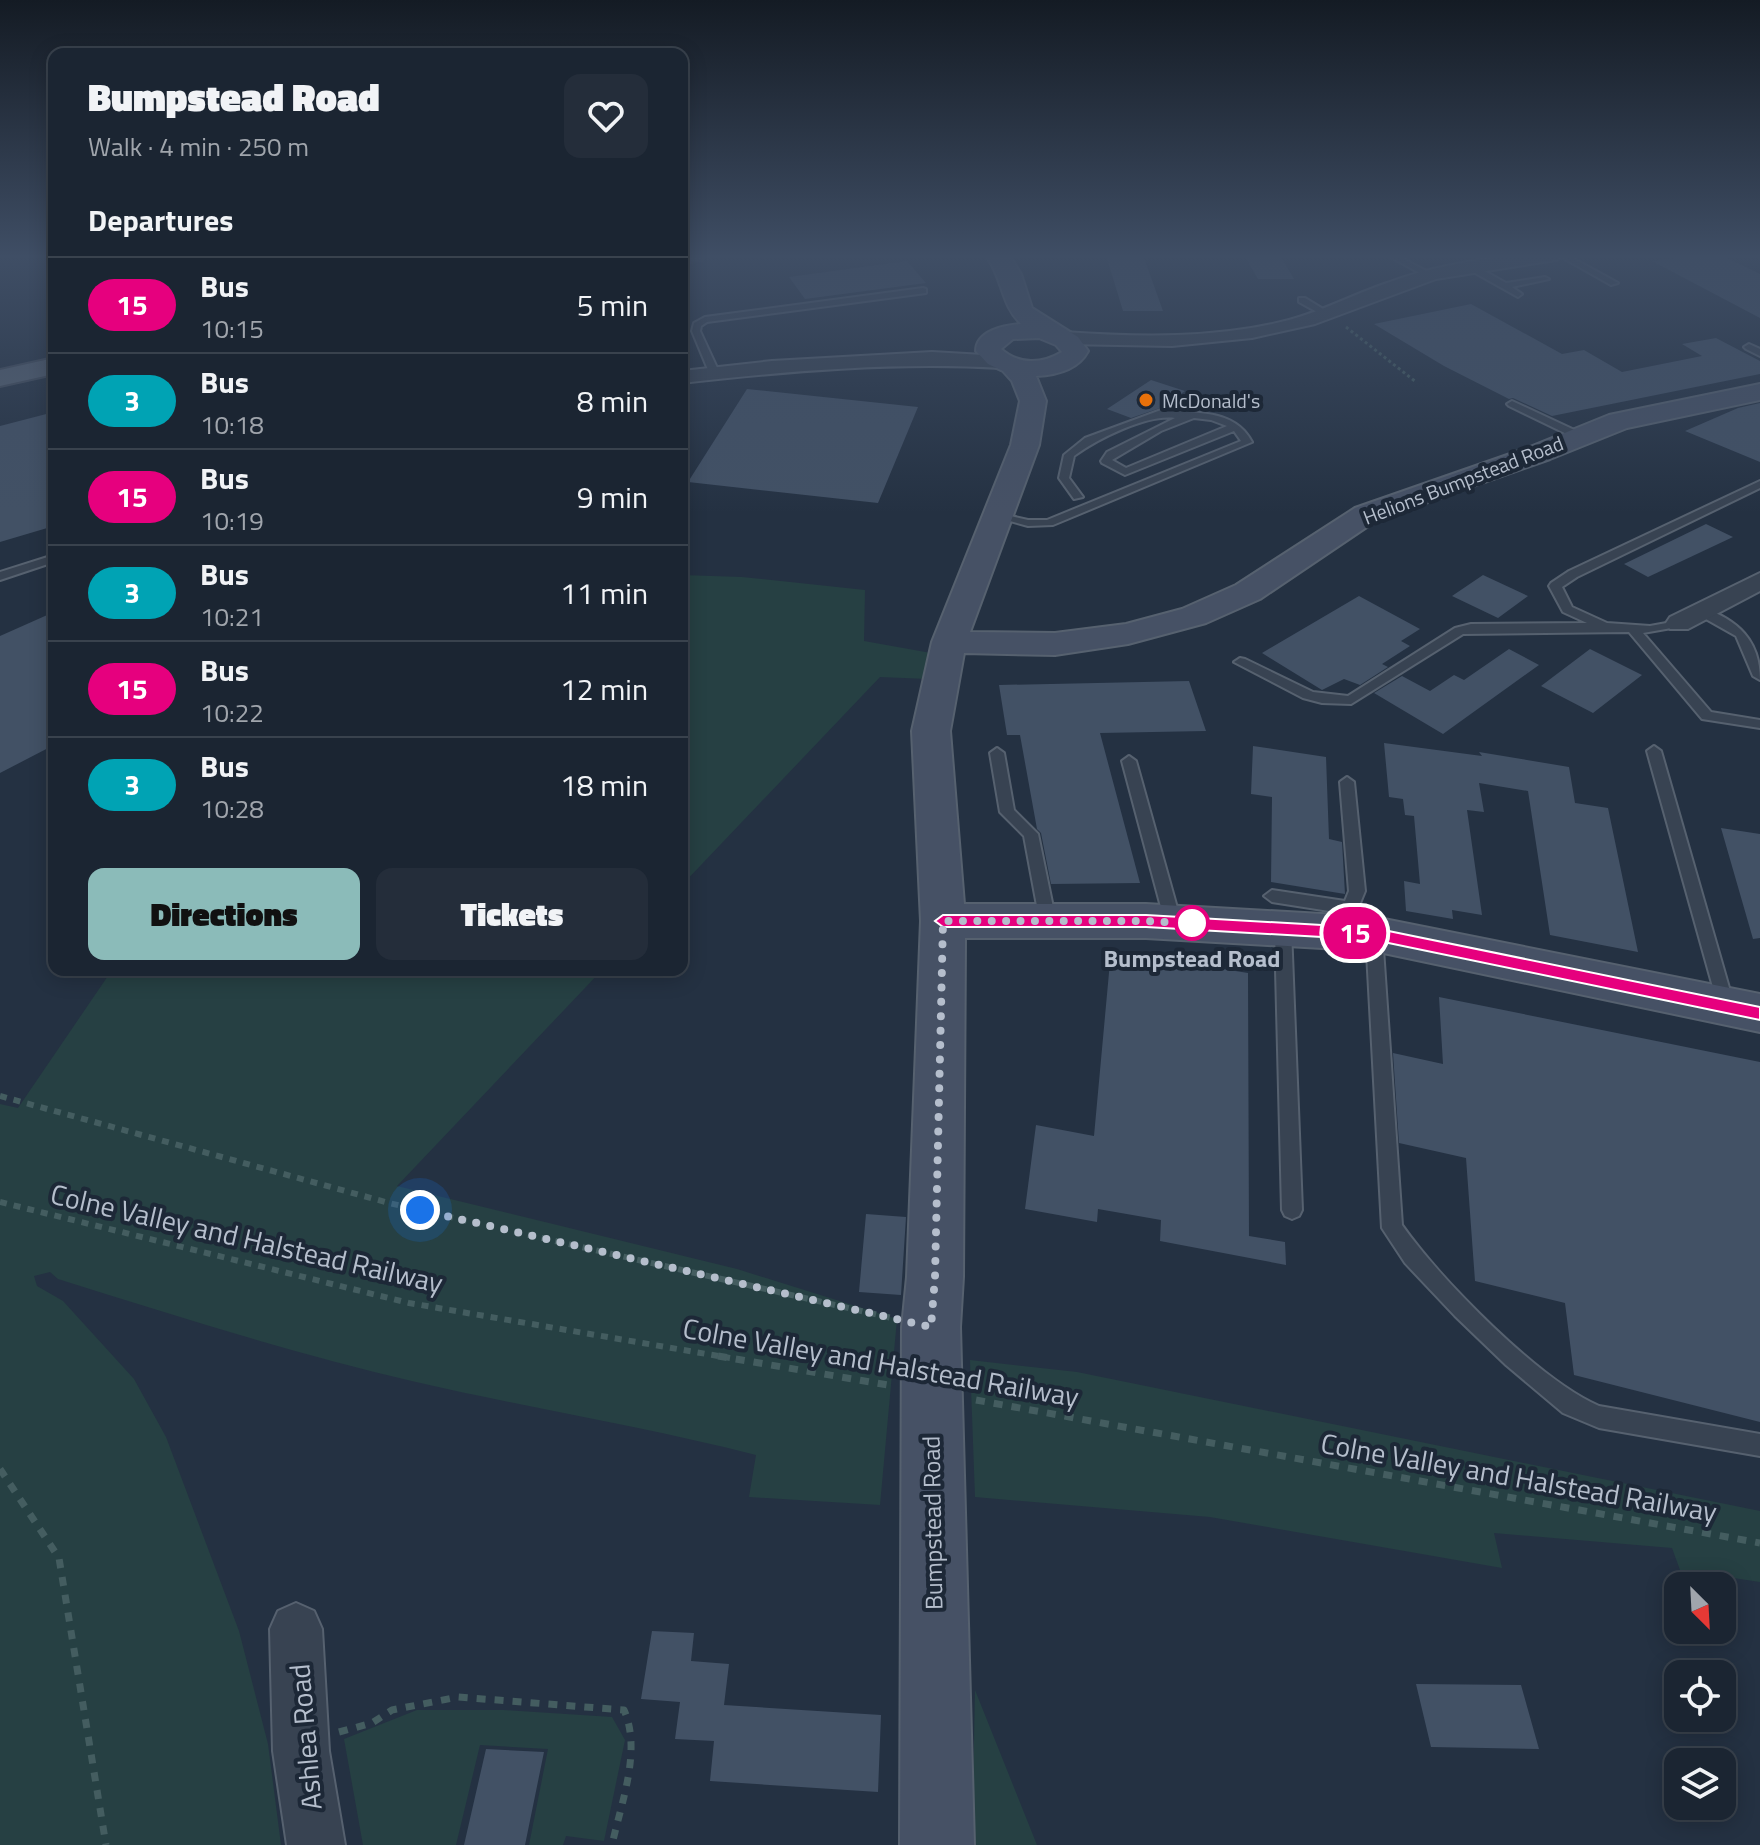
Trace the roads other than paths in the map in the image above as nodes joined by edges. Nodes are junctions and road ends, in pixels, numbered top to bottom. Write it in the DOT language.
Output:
graph roads {
  1 [pos="700,341"];
  2 [pos="1012,341"];
  3 [pos="1019,341"];
  4 [pos="1048,341"];
  5 [pos="1056,341"];
  6 [pos="1148,341"];
  7 [pos="1749,347"];
  8 [pos="1064,348"];
  9 [pos="1760,353"];
  10 [pos="1008,361"];
  11 [pos="48,367"];
  12 [pos="714,372"];
  13 [pos="688,376"];
  14 [pos="0,378"];
  15 [pos="1760,392"];
  16 [pos="1512,404"];
  17 [pos="1189,416"];
  18 [pos="1236,426"];
  19 [pos="1579,436"];
  20 [pos="1760,484"];
  21 [pos="1078,497"];
  22 [pos="998,516"];
  23 [pos="48,560"];
  24 [pos="0,576"];
  25 [pos="1760,581"];
  26 [pos="1690,617"];
  27 [pos="1605,627"];
  28 [pos="1633,629"];
  29 [pos="949,642"];
  30 [pos="1240,662"];
  31 [pos="1760,676"];
  32 [pos="1760,724"];
  33 [pos="1654,751"];
  34 [pos="997,753"];
  35 [pos="1129,761"];
  36 [pos="1347,782"];
  37 [pos="1278,913"];
  38 [pos="943,921"];
  39 [pos="1048,922"];
  40 [pos="1173,922"];
  41 [pos="1359,925"];
  42 [pos="1743,1010"];
  43 [pos="1292,1210"];
  44 [pos="1760,1445"];
  45 [pos="296,1629"];
  46 [pos="316,1845"];
  47 [pos="937,1845"];
  1 -- 12 [label="lane"];
  2 -- 10 [label="main road, Bumpstead Road"];
  3 -- 10 [label="main road"];
  4 -- 8 [label="main road"];
  5 -- 8 [label="main road"];
  6 -- 8 [label="street"];
  7 -- 9 [label="lane"];
  8 -- 10 [label="main road, Bumpstead Road"];
  8 -- 10 [label="main road"];
  10 -- 12 [label="street"];
  10 -- 22 [label="main road, Bumpstead Road"];
  11 -- 14 [label="main road"];
  12 -- 13 [label="street"];
  15 -- 19 [label="main road, Helions Bumpstead Road"];
  16 -- 19 [label="lane"];
  17 -- 18 [label="lane"];
  17 -- 18 [label="lane"];
  17 -- 21 [label="lane"];
  18 -- 22 [label="lane"];
  19 -- 29 [label="main road, Helions Bumpstead Road"];
  20 -- 27 [label="lane"];
  22 -- 29 [label="main road, Bumpstead Road"];
  23 -- 24 [label="lane"];
  25 -- 26 [label="street"];
  26 -- 28 [label="lane"];
  26 -- 31 [label="lane"];
  27 -- 28 [label="lane"];
  27 -- 30 [label="lane"];
  28 -- 32 [label="lane"];
  29 -- 38 [label="main road, Bumpstead Road"];
  33 -- 42 [label="lane"];
  34 -- 39 [label="lane"];
  35 -- 40 [label="lane"];
  36 -- 41 [label="lane"];
  37 -- 40 [label="main road"];
  37 -- 41 [label="main road"];
  37 -- 43 [label="lane"];
  38 -- 39 [label="main road"];
  38 -- 47 [label="main road, Bumpstead Road"];
  39 -- 40 [label="main road"];
  41 -- 42 [label="main road"];
  41 -- 44 [label="lane"];
  45 -- 46 [label="street, Ashlea Road"];
}
